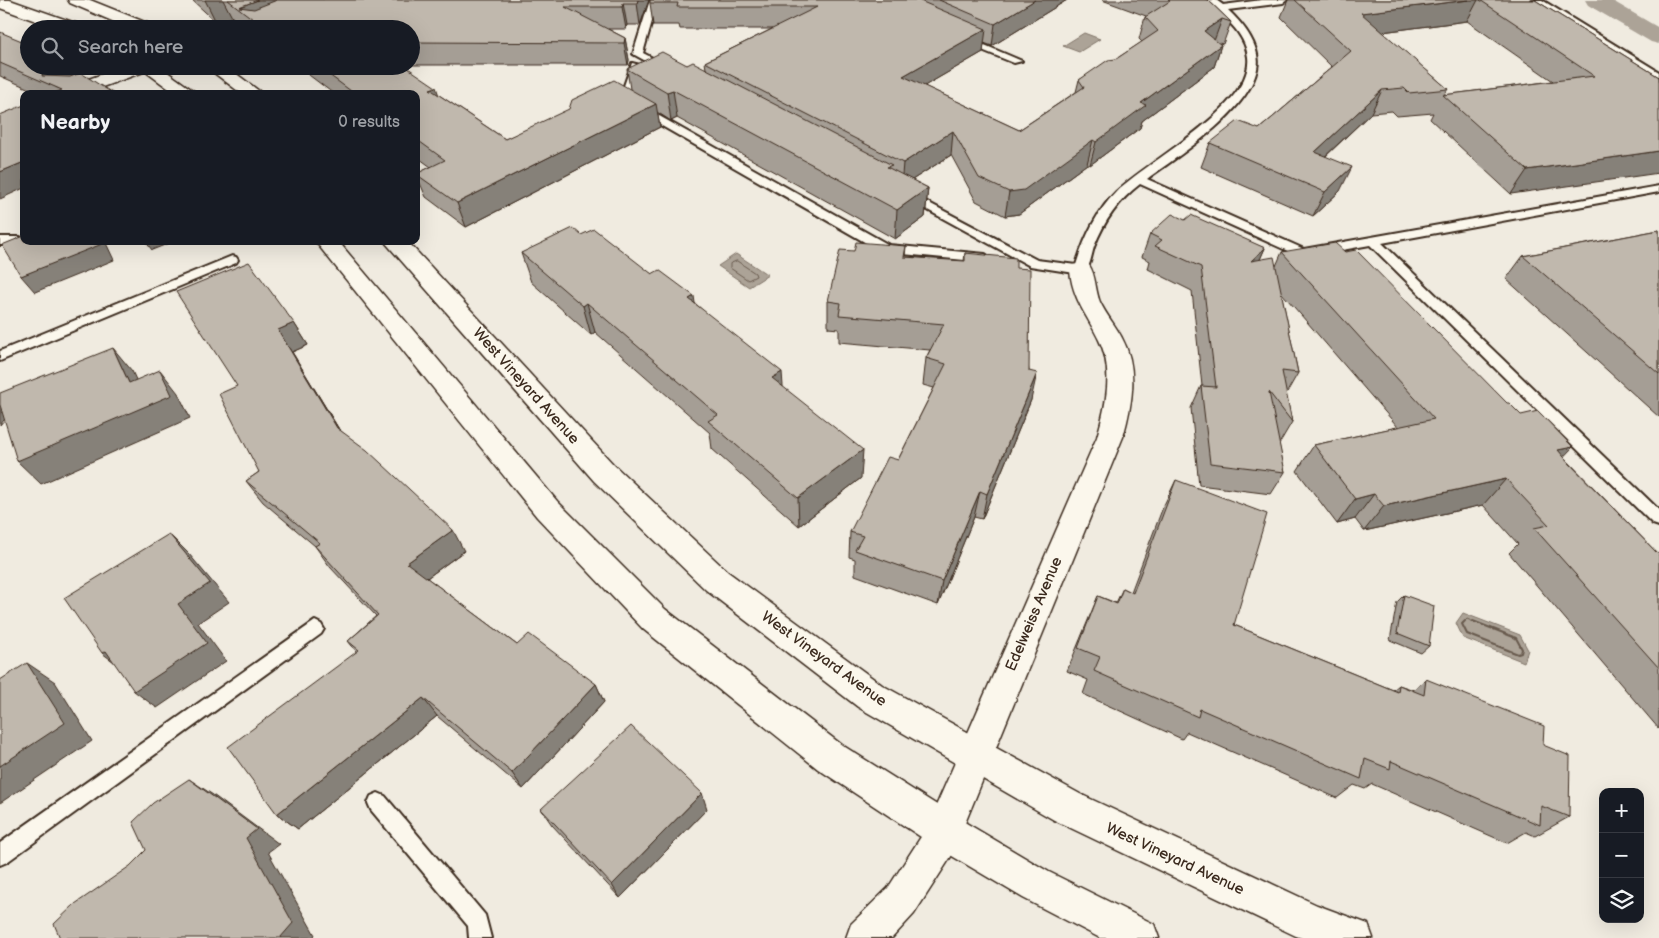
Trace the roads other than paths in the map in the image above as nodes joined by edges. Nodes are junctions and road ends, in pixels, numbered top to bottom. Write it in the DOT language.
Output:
graph roads {
  1 [pos="76,0"];
  2 [pos="654,0"];
  3 [pos="1211,0"];
  4 [pos="1283,0"];
  5 [pos="1536,0"];
  6 [pos="0,2"];
  7 [pos="1221,8"];
  8 [pos="49,20"];
  9 [pos="124,20"];
  10 [pos="954,35"];
  11 [pos="638,54"];
  12 [pos="1017,61"];
  13 [pos="674,72"];
  14 [pos="118,75"];
  15 [pos="160,75"];
  16 [pos="227,75"];
  17 [pos="1659,76"];
  18 [pos="76,90"];
  19 [pos="183,90"];
  20 [pos="248,90"];
  21 [pos="1138,179"];
  22 [pos="894,188"];
  23 [pos="1659,189"];
  24 [pos="0,240"];
  25 [pos="1372,240"];
  26 [pos="20,241"];
  27 [pos="329,245"];
  28 [pos="399,245"];
  29 [pos="232,260"];
  30 [pos="1034,263"];
  31 [pos="1081,270"];
  32 [pos="0,356"];
  33 [pos="1659,520"];
  34 [pos="315,629"];
  35 [pos="974,755"];
  36 [pos="378,803"];
  37 [pos="943,830"];
  38 [pos="0,855"];
  39 [pos="480,938"];
  40 [pos="865,938"];
  41 [pos="1140,938"];
  42 [pos="1354,938"];
  1 -- 9 [label="main road"];
  2 -- 11 [label="lane"];
  3 -- 7 [label="lane"];
  4 -- 7 [label="lane"];
  5 -- 17 [label="lane"];
  6 -- 8 [label="main road"];
  7 -- 21 [label="lane"];
  10 -- 12 [label="lane"];
  11 -- 13 [label="lane"];
  11 -- 30 [label="lane"];
  14 -- 18 [label="main road"];
  15 -- 19 [label="main road"];
  16 -- 20 [label="main road"];
  21 -- 25 [label="lane"];
  21 -- 31 [label="lane"];
  22 -- 30 [label="lane"];
  23 -- 25 [label="lane"];
  24 -- 26 [label="lane"];
  25 -- 33 [label="lane"];
  27 -- 37 [label="main road"];
  28 -- 35 [label="main road, West Vineyard Avenue"];
  29 -- 32 [label="lane"];
  30 -- 31 [label="lane"];
  31 -- 35 [label="main road, Edelweiss Avenue"];
  34 -- 38 [label="lane"];
  35 -- 37 [label="main road, Edelweiss Avenue"];
  35 -- 42 [label="main road, West Vineyard Avenue"];
  36 -- 39 [label="lane"];
  37 -- 40 [label="main road, Edelweiss Avenue"];
  37 -- 41 [label="main road"];
}
